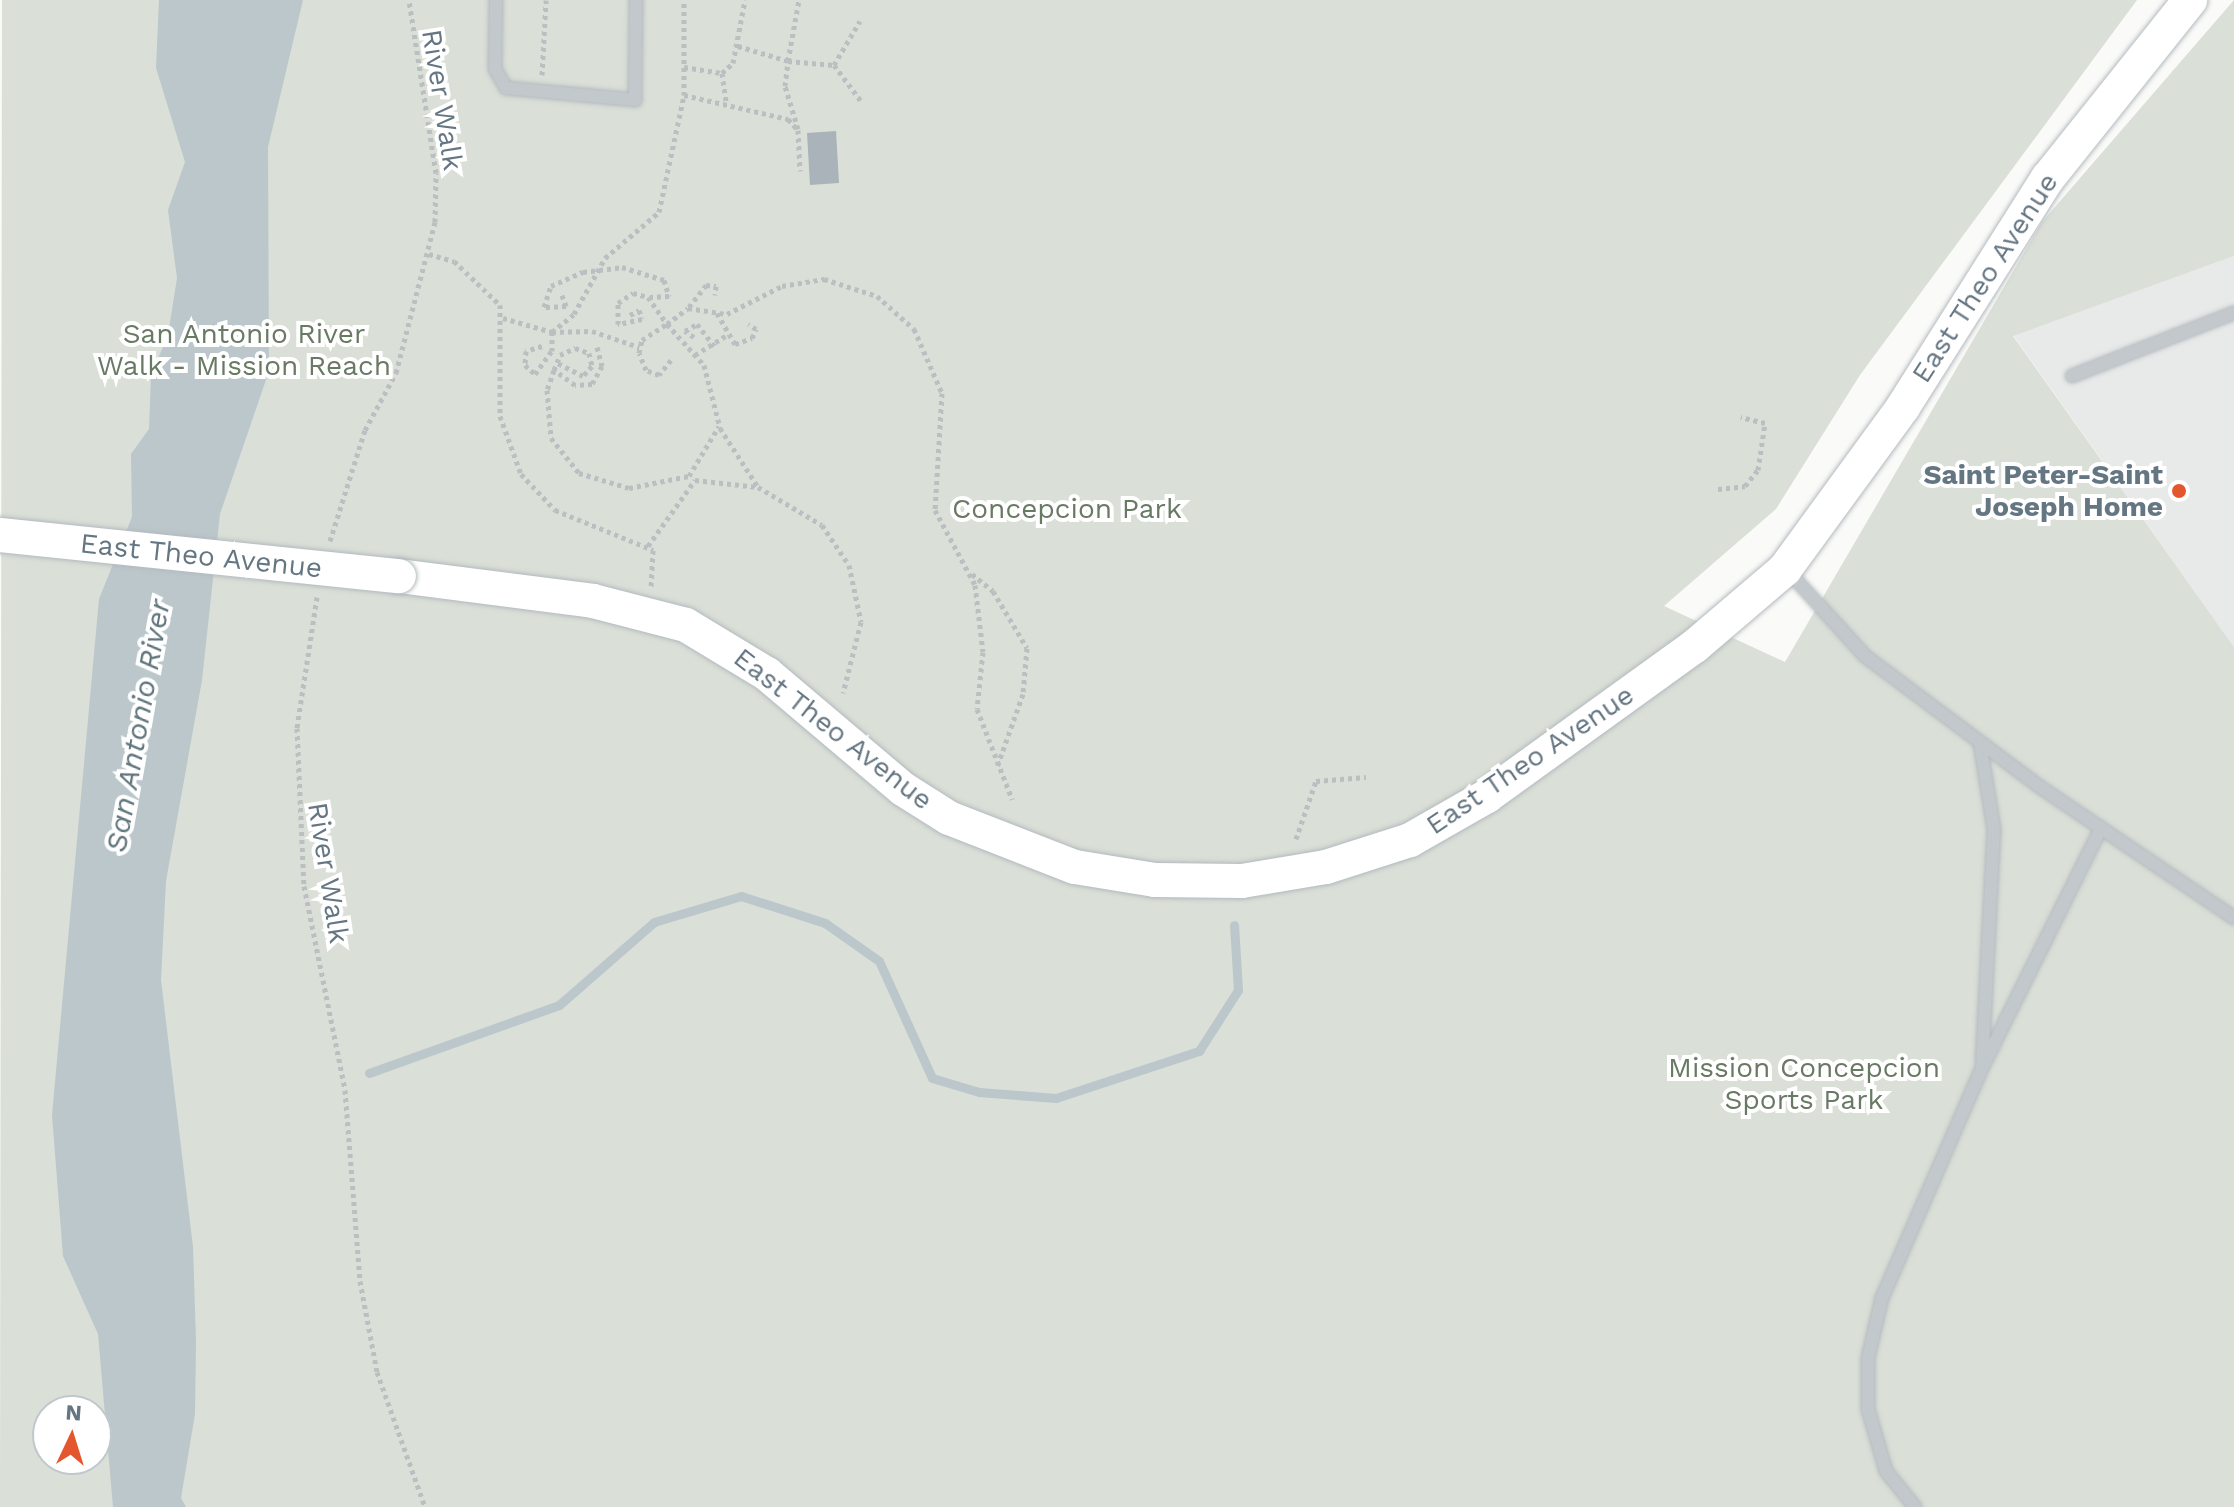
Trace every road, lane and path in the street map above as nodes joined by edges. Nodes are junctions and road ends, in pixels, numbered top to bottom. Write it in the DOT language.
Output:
graph roads {
  1 [pos="409,0"];
  2 [pos="496,0"];
  3 [pos="546,0"];
  4 [pos="636,0"];
  5 [pos="684,0"];
  6 [pos="745,0"];
  7 [pos="799,0"];
  8 [pos="2190,0"];
  9 [pos="860,21"];
  10 [pos="738,46"];
  11 [pos="788,61"];
  12 [pos="834,65"];
  13 [pos="684,67"];
  14 [pos="722,73"];
  15 [pos="684,95"];
  16 [pos="540,96"];
  17 [pos="726,101"];
  18 [pos="861,101"];
  19 [pos="798,130"];
  20 [pos="800,171"];
  21 [pos="429,254"];
  22 [pos="597,270"];
  23 [pos="562,295"];
  24 [pos="715,295"];
  25 [pos="648,297"];
  26 [pos="688,308"];
  27 [pos="717,313"];
  28 [pos="2234,313"];
  29 [pos="630,315"];
  30 [pos="502,318"];
  31 [pos="667,324"];
  32 [pos="748,324"];
  33 [pos="552,332"];
  34 [pos="726,336"];
  35 [pos="694,337"];
  36 [pos="542,346"];
  37 [pos="714,346"];
  38 [pos="597,347"];
  39 [pos="639,347"];
  40 [pos="695,355"];
  41 [pos="671,360"];
  42 [pos="556,366"];
  43 [pos="2072,376"];
  44 [pos="1741,417"];
  45 [pos="719,425"];
  46 [pos="692,478"];
  47 [pos="758,487"];
  48 [pos="1718,489"];
  49 [pos="0,535"];
  50 [pos="648,546"];
  51 [pos="328,548"];
  52 [pos="1785,569"];
  53 [pos="971,574"];
  54 [pos="318,591"];
  55 [pos="646,613"];
  56 [pos="843,693"];
  57 [pos="1980,743"];
  58 [pos="997,769"];
  59 [pos="1366,777"];
  60 [pos="1012,799"];
  61 [pos="2101,828"];
  62 [pos="1296,839"];
  63 [pos="2234,918"];
  64 [pos="1982,1068"];
  65 [pos="425,1507"];
  66 [pos="1915,1507"];
  1 -- 21 [label="path, River Walk"];
  2 -- 16 [label="lane"];
  3 -- 16 [label="path"];
  4 -- 16 [label="lane"];
  5 -- 13 [label="path"];
  6 -- 10 [label="path"];
  7 -- 11 [label="path"];
  8 -- 52 [label="street, East Theo Avenue"];
  9 -- 12 [label="path"];
  10 -- 11 [label="path"];
  10 -- 14 [label="path"];
  11 -- 12 [label="path"];
  11 -- 19 [label="path"];
  12 -- 18 [label="path"];
  13 -- 14 [label="path"];
  13 -- 15 [label="path"];
  14 -- 17 [label="path"];
  15 -- 17 [label="path"];
  15 -- 22 [label="path"];
  17 -- 19 [label="path"];
  19 -- 20 [label="path"];
  21 -- 30 [label="path"];
  21 -- 51 [label="path, River Walk"];
  22 -- 23 [label="path"];
  22 -- 25 [label="path"];
  22 -- 33 [label="path"];
  24 -- 26 [label="path"];
  25 -- 29 [label="path"];
  25 -- 31 [label="path"];
  26 -- 27 [label="path"];
  26 -- 31 [label="path"];
  27 -- 34 [label="path"];
  27 -- 53 [label="path"];
  28 -- 43 [label="lane"];
  30 -- 33 [label="path"];
  30 -- 50 [label="path"];
  31 -- 39 [label="path"];
  31 -- 40 [label="path"];
  32 -- 34 [label="path"];
  33 -- 36 [label="path"];
  33 -- 39 [label="path"];
  34 -- 37 [label="path"];
  35 -- 37 [label="path"];
  37 -- 40 [label="path"];
  38 -- 42 [label="path"];
  39 -- 41 [label="path"];
  40 -- 45 [label="path"];
  42 -- 42 [label="path"];
  42 -- 46 [label="path"];
  44 -- 48 [label="path"];
  45 -- 46 [label="path"];
  45 -- 47 [label="path"];
  46 -- 47 [label="path"];
  46 -- 50 [label="path"];
  47 -- 56 [label="path"];
  49 -- 55 [label="street, East Theo Avenue, bridge"];
  50 -- 55 [label="path"];
  52 -- 55 [label="street, East Theo Avenue"];
  52 -- 57 [label="lane"];
  53 -- 58 [label="path"];
  53 -- 58 [label="path"];
  54 -- 65 [label="path, River Walk"];
  57 -- 61 [label="lane"];
  57 -- 64 [label="lane"];
  58 -- 60 [label="path"];
  59 -- 62 [label="path"];
  61 -- 63 [label="lane"];
  61 -- 64 [label="lane"];
  64 -- 66 [label="lane"];
}
